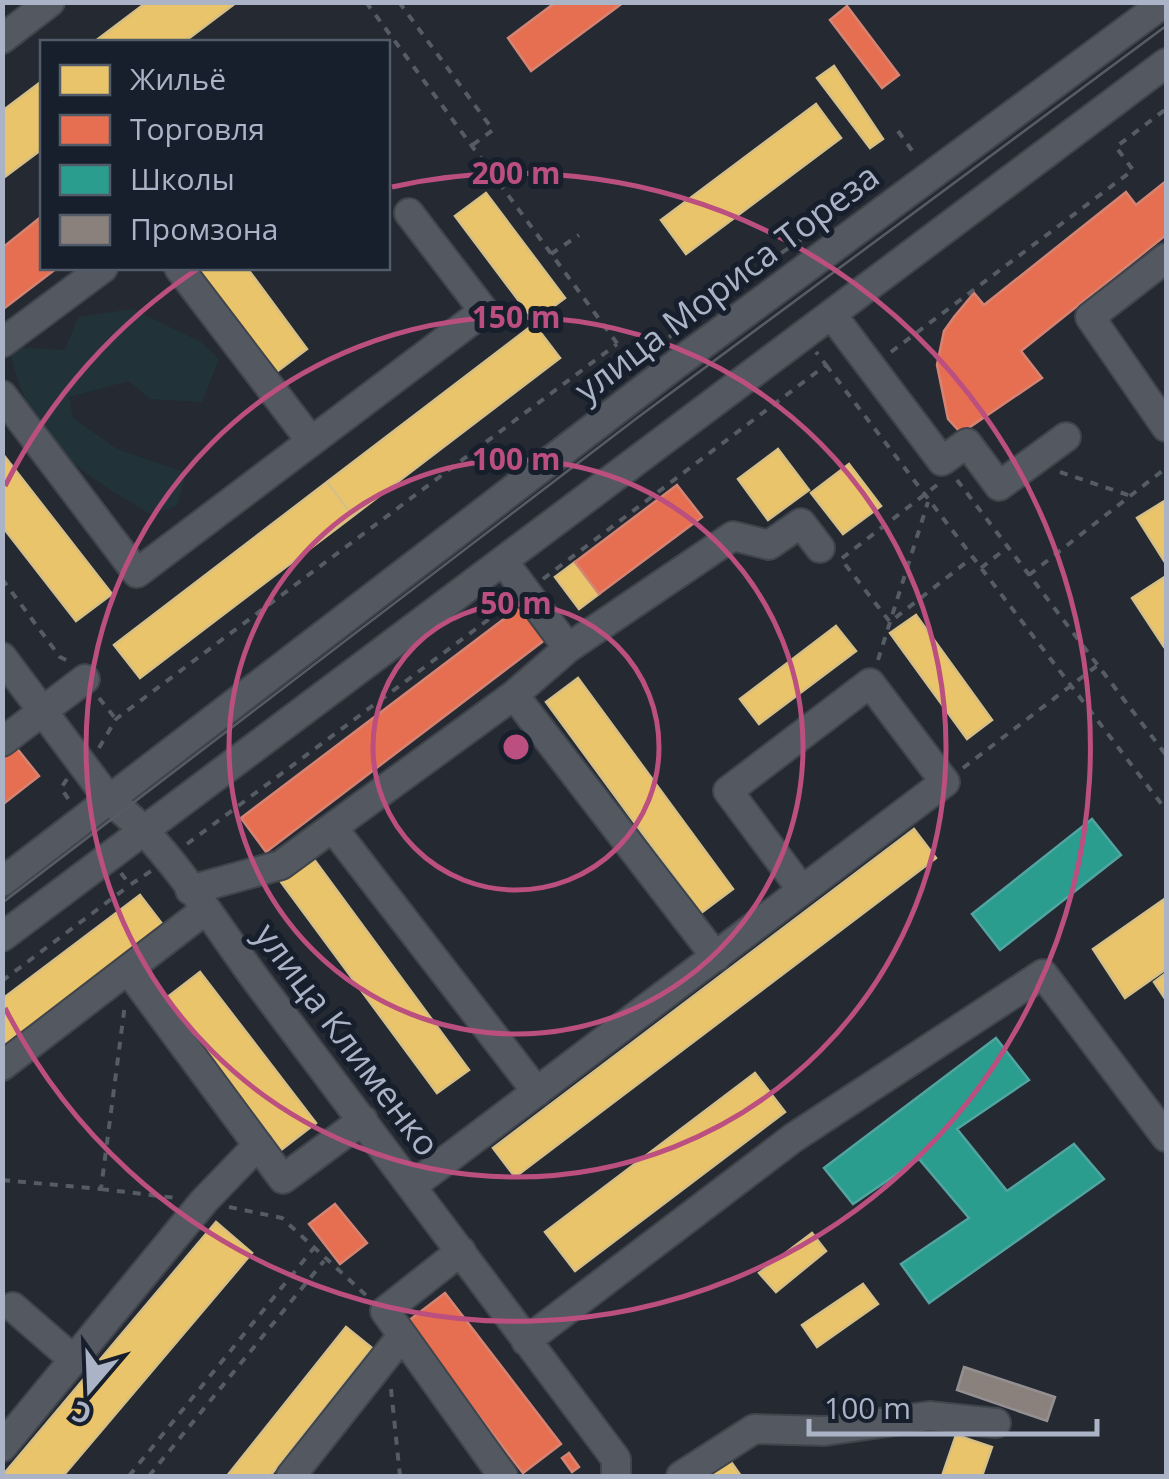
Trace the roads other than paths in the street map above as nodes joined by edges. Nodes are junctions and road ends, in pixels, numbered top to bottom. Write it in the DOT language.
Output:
graph roads {
  1 [pos="50,2"];
  2 [pos="1166,2"];
  3 [pos="2,38"];
  4 [pos="1166,63"];
  5 [pos="409,213"];
  6 [pos="1166,258"];
  7 [pos="100,270"];
  8 [pos="182,270"];
  9 [pos="832,315"];
  10 [pos="2,343"];
  11 [pos="2,395"];
  12 [pos="1166,426"];
  13 [pos="1066,437"];
  14 [pos="311,442"];
  15 [pos="820,548"];
  16 [pos="503,561"];
  17 [pos="568,648"];
  18 [pos="2,658"];
  19 [pos="85,679"];
  20 [pos="514,695"];
  21 [pos="42,711"];
  22 [pos="2,742"];
  23 [pos="110,801"];
  24 [pos="333,828"];
  25 [pos="144,830"];
  26 [pos="2,882"];
  27 [pos="802,890"];
  28 [pos="197,901"];
  29 [pos="2,937"];
  30 [pos="716,956"];
  31 [pos="129,971"];
  32 [pos="2,1066"];
  33 [pos="537,1092"];
  34 [pos="363,1120"];
  35 [pos="1166,1136"];
  36 [pos="258,1146"];
  37 [pos="412,1186"];
  38 [pos="461,1251"];
  39 [pos="6,1307"];
  40 [pos="526,1341"];
  41 [pos="395,1345"];
  42 [pos="74,1360"];
  43 [pos="996,1423"];
  44 [pos="2,1448"];
  45 [pos="291,1476"];
  46 [pos="503,1476"];
  47 [pos="616,1476"];
  48 [pos="681,1476"];
  1 -- 3 [label="street"];
  2 -- 23 [label="street, улица Мориса Тореза"];
  4 -- 9 [label="street"];
  5 -- 14 [label="street"];
  6 -- 12 [label="street"];
  7 -- 10 [label="street"];
  8 -- 14 [label="street"];
  9 -- 13 [label="street"];
  9 -- 16 [label="street"];
  11 -- 14 [label="street"];
  15 -- 17 [label="street"];
  16 -- 17 [label="street"];
  16 -- 25 [label="street"];
  17 -- 20 [label="street"];
  18 -- 21 [label="street, улица Клименко"];
  19 -- 21 [label="street"];
  20 -- 24 [label="street"];
  20 -- 30 [label="street"];
  21 -- 22 [label="street"];
  21 -- 23 [label="street, улица Клименко"];
  23 -- 25 [label="street, улица Клименко"];
  23 -- 26 [label="street, улица Мориса Тореза"];
  24 -- 28 [label="street"];
  24 -- 33 [label="street"];
  25 -- 28 [label="street, улица Клименко"];
  25 -- 29 [label="street"];
  27 -- 27 [label="street"];
  27 -- 30 [label="street"];
  28 -- 31 [label="street"];
  28 -- 34 [label="street, улица Клименко"];
  30 -- 33 [label="street"];
  31 -- 32 [label="street"];
  31 -- 36 [label="street"];
  33 -- 37 [label="street"];
  34 -- 36 [label="street"];
  34 -- 37 [label="street, улица Клименко"];
  35 -- 40 [label="street"];
  36 -- 42 [label="street"];
  37 -- 38 [label="street, улица Клименко"];
  38 -- 40 [label="street, улица Клименко"];
  38 -- 41 [label="street"];
  39 -- 42 [label="street"];
  40 -- 47 [label="street, улица Клименко"];
  41 -- 45 [label="street"];
  41 -- 46 [label="street"];
  42 -- 44 [label="street"];
  43 -- 48 [label="street"];
}
